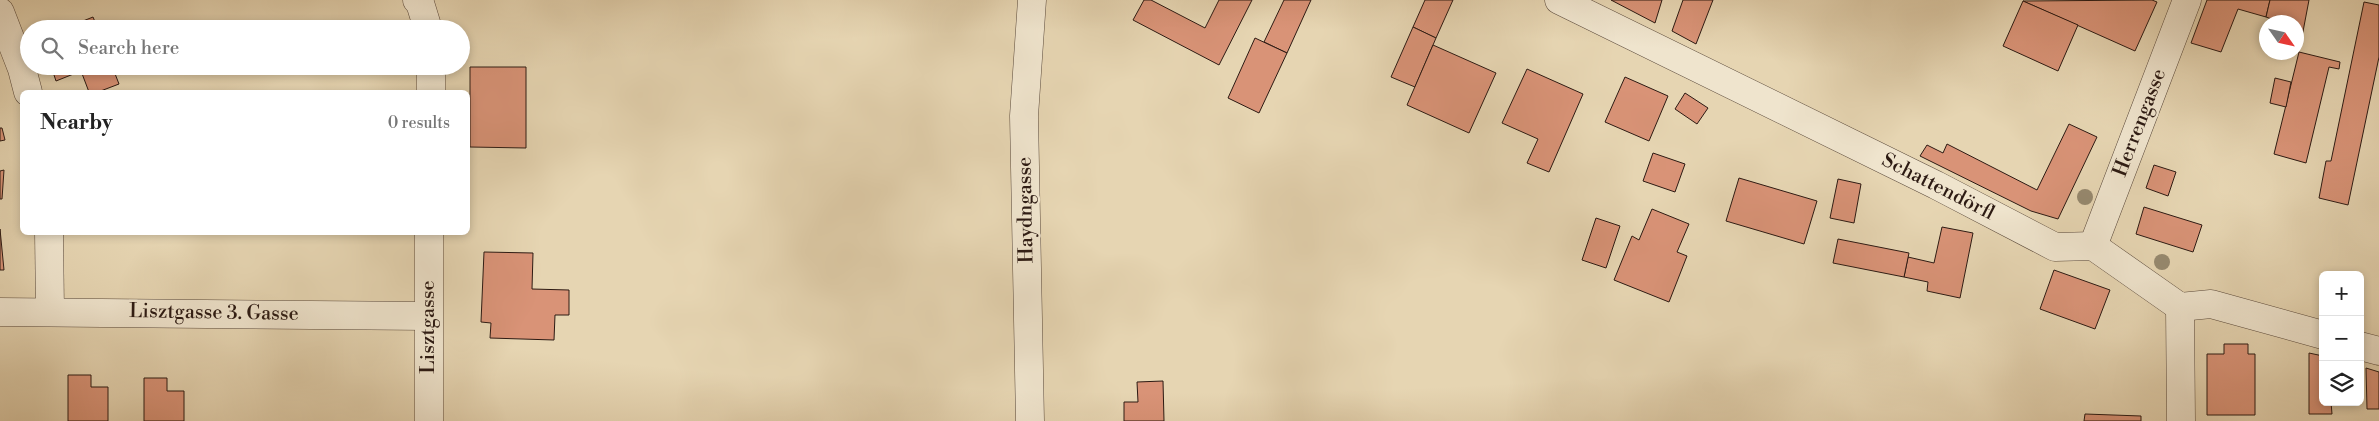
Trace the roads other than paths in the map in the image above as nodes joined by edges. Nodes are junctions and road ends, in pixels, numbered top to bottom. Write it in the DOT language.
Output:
graph roads {
  1 [pos="417,0"];
  2 [pos="1032,0"];
  3 [pos="1559,0"];
  4 [pos="2187,0"];
  5 [pos="0,12"];
  6 [pos="425,20"];
  7 [pos="20,64"];
  8 [pos="24,75"];
  9 [pos="431,75"];
  10 [pos="27,90"];
  11 [pos="431,90"];
  12 [pos="48,235"];
  13 [pos="429,235"];
  14 [pos="2093,246"];
  15 [pos="2180,307"];
  16 [pos="50,311"];
  17 [pos="0,312"];
  18 [pos="428,316"];
  19 [pos="2319,334"];
  20 [pos="2364,347"];
  21 [pos="2379,351"];
  22 [pos="429,421"];
  23 [pos="1030,421"];
  24 [pos="2181,421"];
  1 -- 6 [label="street"];
  2 -- 23 [label="street, Haydngasse"];
  3 -- 14 [label="street, Schattendörfl"];
  4 -- 14 [label="street, Herrengasse"];
  5 -- 7 [label="street"];
  8 -- 10 [label="street"];
  9 -- 11 [label="street"];
  12 -- 16 [label="street"];
  13 -- 18 [label="street, Lisztgasse"];
  14 -- 15 [label="street"];
  15 -- 19 [label="street"];
  15 -- 24 [label="street"];
  16 -- 17 [label="street, Lisztgasse 3. Gasse"];
  16 -- 18 [label="street, Lisztgasse 3. Gasse"];
  18 -- 22 [label="street, Lisztgasse"];
  20 -- 21 [label="street"];
}
